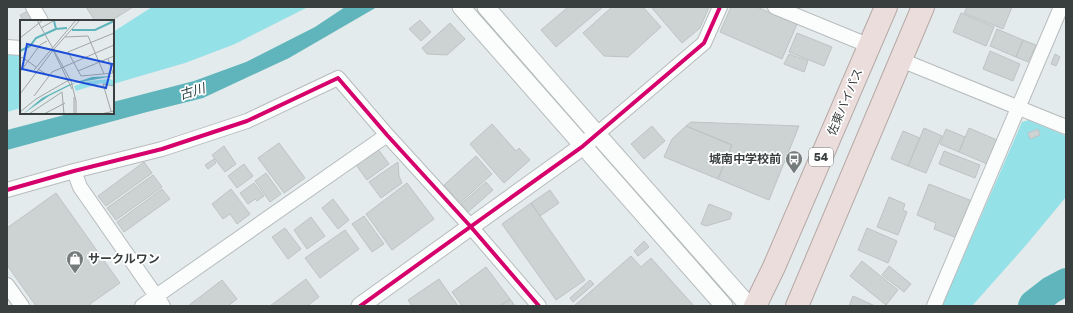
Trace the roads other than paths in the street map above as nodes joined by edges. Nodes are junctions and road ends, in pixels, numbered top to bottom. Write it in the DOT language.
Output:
graph roads {
  1 [pos="33,7"];
  2 [pos="461,7"];
  3 [pos="486,7"];
  4 [pos="720,7"];
  5 [pos="775,7"];
  6 [pos="886,7"];
  7 [pos="923,7"];
  8 [pos="1061,7"];
  9 [pos="40,20"];
  10 [pos="870,46"];
  11 [pos="7,47"];
  12 [pos="20,48"];
  13 [pos="901,60"];
  14 [pos="1019,108"];
  15 [pos="1066,128"];
  16 [pos="596,134"];
  17 [pos="387,135"];
  18 [pos="583,146"];
  19 [pos="74,171"];
  20 [pos="7,190"];
  21 [pos="471,227"];
  22 [pos="7,285"];
  23 [pos="160,301"];
  24 [pos="22,306"];
  25 [pos="142,306"];
  26 [pos="360,306"];
  27 [pos="539,306"];
  28 [pos="724,306"];
  29 [pos="749,306"];
  30 [pos="755,306"];
  31 [pos="797,306"];
  32 [pos="934,306"];
  1 -- 9 [label="street"];
  2 -- 18 [label="street"];
  3 -- 16 [label="street"];
  4 -- 16 [label="street"];
  5 -- 10 [label="street"];
  6 -- 10 [label="highway, 佐東バイパス / 54"];
  7 -- 13 [label="highway"];
  8 -- 14 [label="street"];
  10 -- 30 [label="highway, 佐東バイパス / 54"];
  11 -- 12 [label="street"];
  13 -- 14 [label="street"];
  13 -- 31 [label="highway"];
  14 -- 15 [label="street"];
  14 -- 32 [label="street"];
  16 -- 18 [label="street"];
  16 -- 29 [label="street"];
  17 -- 19 [label="street"];
  17 -- 21 [label="street"];
  17 -- 23 [label="street"];
  18 -- 21 [label="street"];
  18 -- 28 [label="street"];
  19 -- 20 [label="street"];
  19 -- 23 [label="street"];
  21 -- 26 [label="street"];
  21 -- 27 [label="street"];
  22 -- 24 [label="street"];
  23 -- 25 [label="street"];
}
